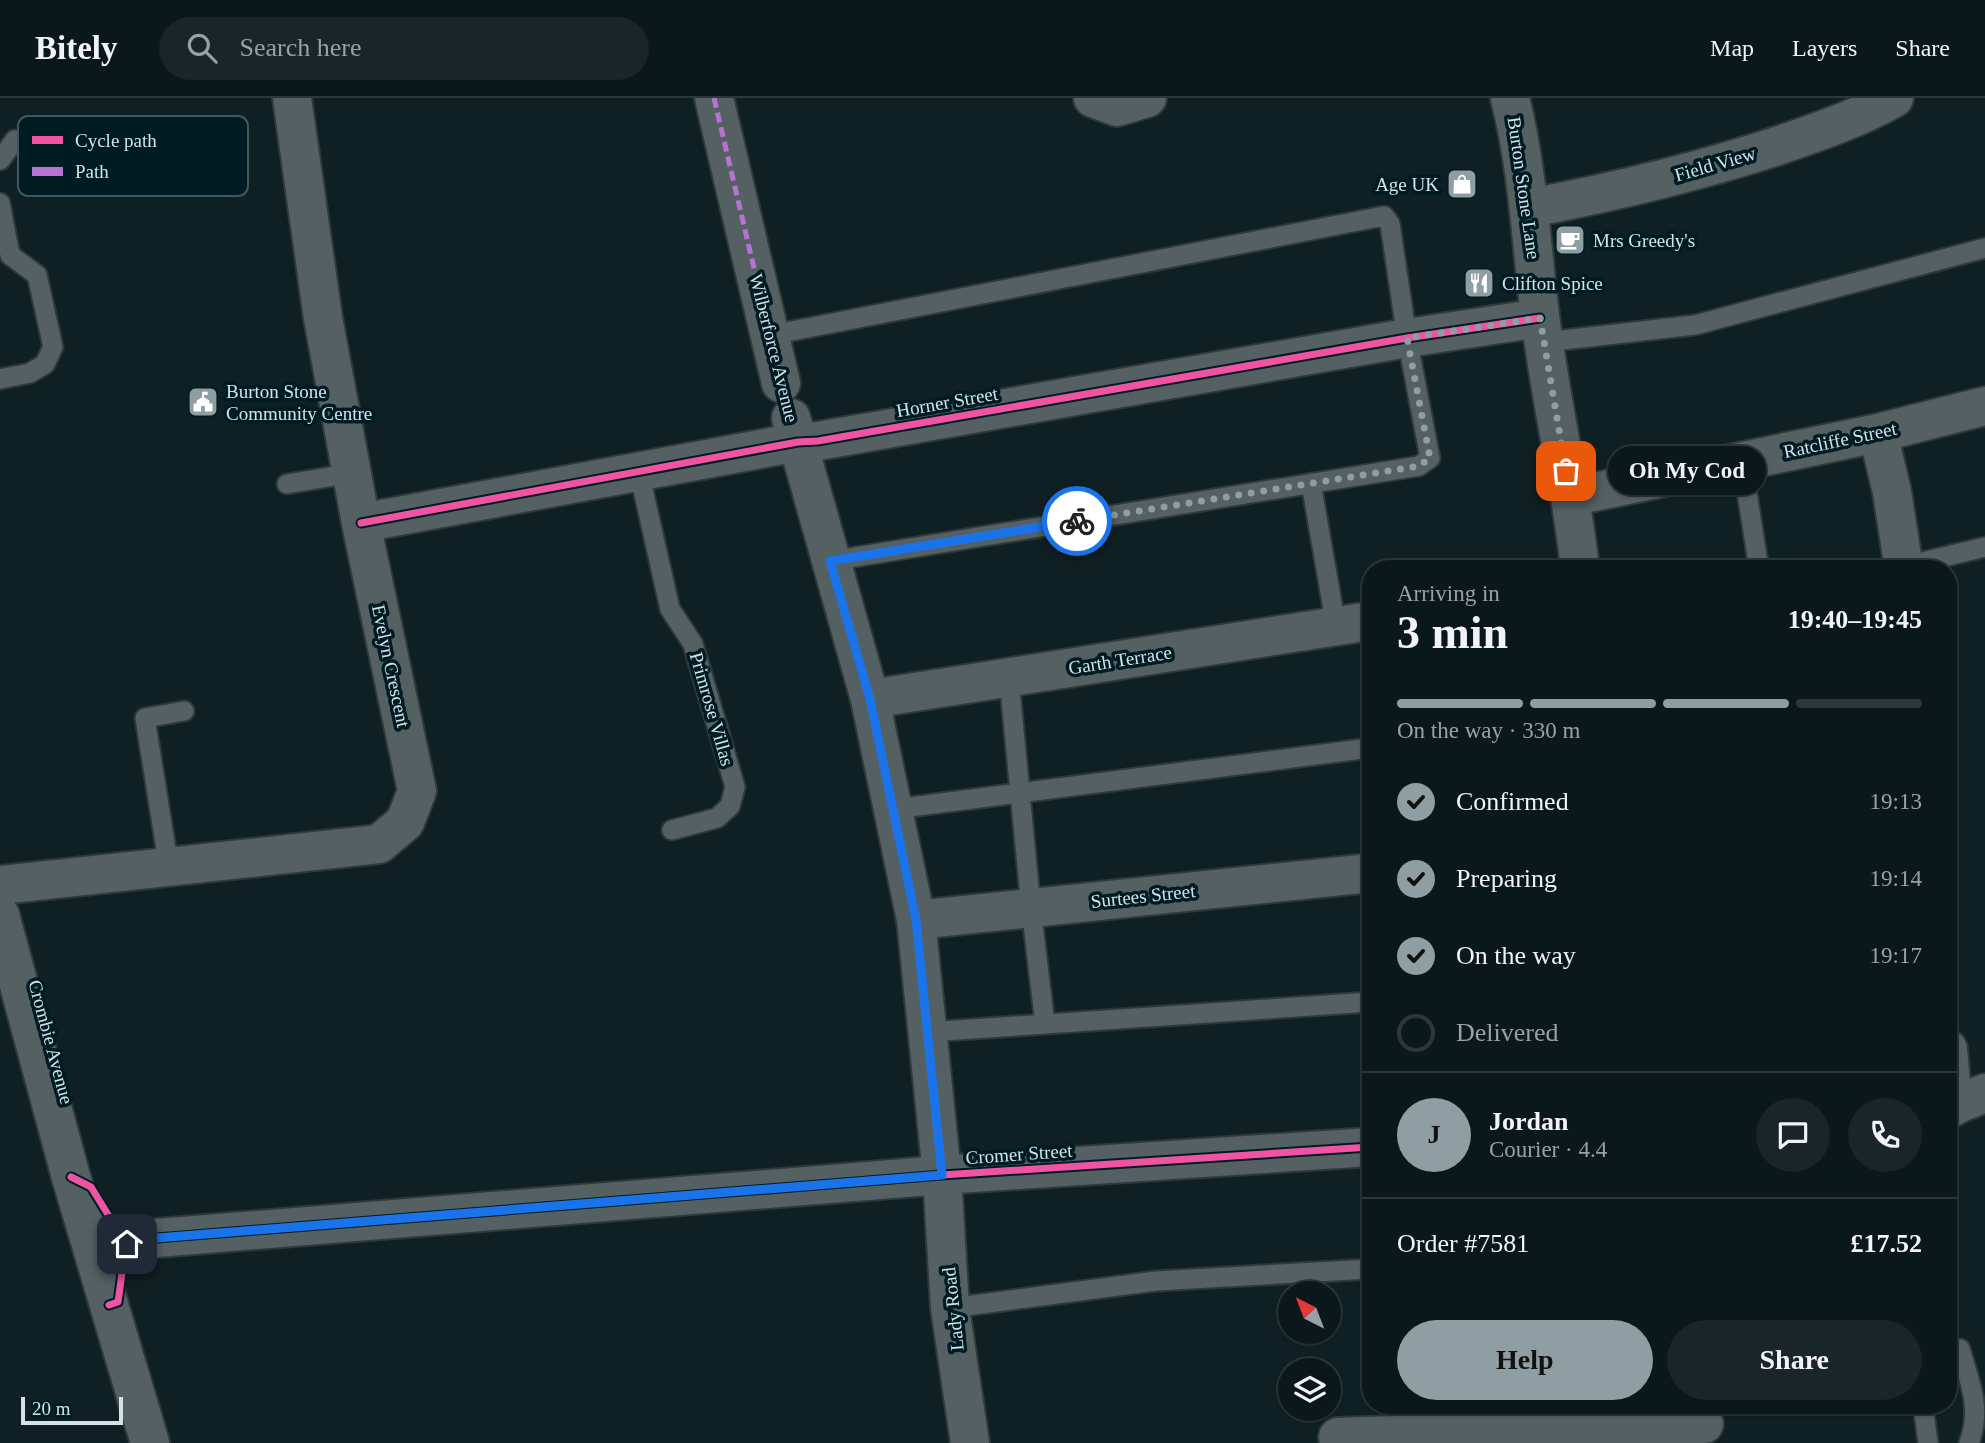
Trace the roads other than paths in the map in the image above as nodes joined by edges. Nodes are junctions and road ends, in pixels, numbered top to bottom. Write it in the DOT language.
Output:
graph roads {
  1 [pos="292,98"];
  2 [pos="714,98"];
  3 [pos="1093,98"];
  4 [pos="1147,98"];
  5 [pos="1510,98"];
  6 [pos="1894,98"];
  7 [pos="15,140"];
  8 [pos="0,160"];
  9 [pos="0,203"];
  10 [pos="1530,208"];
  11 [pos="1985,248"];
  12 [pos="1543,330"];
  13 [pos="771,335"];
  14 [pos="1407,338"];
  15 [pos="0,379"];
  16 [pos="1985,406"];
  17 [pos="790,414"];
  18 [pos="1878,433"];
  19 [pos="1742,461"];
  20 [pos="639,472"];
  21 [pos="352,473"];
  22 [pos="1311,483"];
  23 [pos="287,484"];
  24 [pos="1570,497"];
  25 [pos="361,523"];
  26 [pos="1985,547"];
  27 [pos="1579,560"];
  28 [pos="1758,560"];
  29 [pos="1900,560"];
  30 [pos="1933,560"];
  31 [pos="830,561"];
  32 [pos="1353,623"];
  33 [pos="1009,678"];
  34 [pos="870,699"];
  35 [pos="184,711"];
  36 [pos="1362,749"];
  37 [pos="1020,794"];
  38 [pos="894,809"];
  39 [pos="672,830"];
  40 [pos="169,868"];
  41 [pos="1362,874"];
  42 [pos="0,885"];
  43 [pos="1031,908"];
  44 [pos="0,915"];
  45 [pos="916,920"];
  46 [pos="1362,1003"];
  47 [pos="1045,1024"];
  48 [pos="928,1032"];
  49 [pos="1957,1083"];
  50 [pos="1962,1102"];
  51 [pos="1362,1148"];
  52 [pos="942,1175"];
  53 [pos="127,1244"];
  54 [pos="1362,1269"];
  55 [pos="950,1308"];
  56 [pos="1960,1349"];
  57 [pos="1924,1414"];
  58 [pos="1704,1424"];
  59 [pos="1338,1437"];
  60 [pos="150,1443"];
  61 [pos="940,1443"];
  62 [pos="970,1443"];
  63 [pos="1928,1443"];
  64 [pos="1969,1443"];
  1 -- 21 [label="street, Evelyn Crescent"];
  2 -- 13 [label="street, Wilberforce Avenue"];
  3 -- 4 [label="street"];
  5 -- 10 [label="street, Burton Stone Lane"];
  6 -- 10 [label="street, Field View"];
  7 -- 8 [label="lane"];
  9 -- 15 [label="lane"];
  10 -- 12 [label="street, Burton Stone Lane"];
  11 -- 12 [label="lane"];
  12 -- 14 [label="street, Horner Street"];
  12 -- 24 [label="street, Burton Stone Lane"];
  13 -- 14 [label="lane"];
  13 -- 17 [label="street, Wilberforce Avenue"];
  14 -- 17 [label="street, Horner Street"];
  14 -- 22 [label="lane"];
  16 -- 18 [label="street, Ratcliffe Street"];
  17 -- 20 [label="street, Horner Street"];
  17 -- 31 [label="street, Wilberforce Avenue"];
  18 -- 19 [label="street, Ratcliffe Street"];
  18 -- 29 [label="street"];
  19 -- 24 [label="street, Ratcliffe Street"];
  19 -- 28 [label="lane"];
  20 -- 25 [label="street, Horner Street"];
  20 -- 39 [label="lane, Primrose Villas"];
  21 -- 23 [label="lane"];
  21 -- 25 [label="street, Evelyn Crescent"];
  22 -- 31 [label="lane"];
  22 -- 32 [label="lane"];
  24 -- 27 [label="street, Burton Stone Lane"];
  25 -- 40 [label="street, Evelyn Crescent"];
  26 -- 30 [label="lane"];
  31 -- 34 [label="street, Wilberforce Avenue"];
  32 -- 33 [label="street, Garth Terrace"];
  33 -- 34 [label="street, Garth Terrace"];
  33 -- 37 [label="lane"];
  34 -- 38 [label="street, Wilberforce Avenue"];
  35 -- 40 [label="lane"];
  36 -- 37 [label="lane"];
  37 -- 38 [label="lane"];
  37 -- 43 [label="lane"];
  38 -- 45 [label="street, Wilberforce Avenue"];
  40 -- 42 [label="street, Evelyn Crescent"];
  41 -- 43 [label="street, Surtees Street"];
  43 -- 45 [label="street, Surtees Street"];
  43 -- 47 [label="lane"];
  44 -- 60 [label="street, Crombie Avenue"];
  45 -- 48 [label="street, Wilberforce Avenue"];
  46 -- 47 [label="lane"];
  47 -- 48 [label="lane"];
  48 -- 52 [label="street, Wilberforce Avenue"];
  49 -- 50 [label="street"];
  51 -- 52 [label="street, Cromer Street"];
  52 -- 53 [label="street, Cromer Street"];
  52 -- 55 [label="street, Lady Road"];
  54 -- 55 [label="lane"];
  55 -- 62 [label="street, Lady Road"];
  56 -- 64 [label="lane"];
  57 -- 63 [label="lane"];
  58 -- 59 [label="street"];
  61 -- 62 [label="street"];
}
